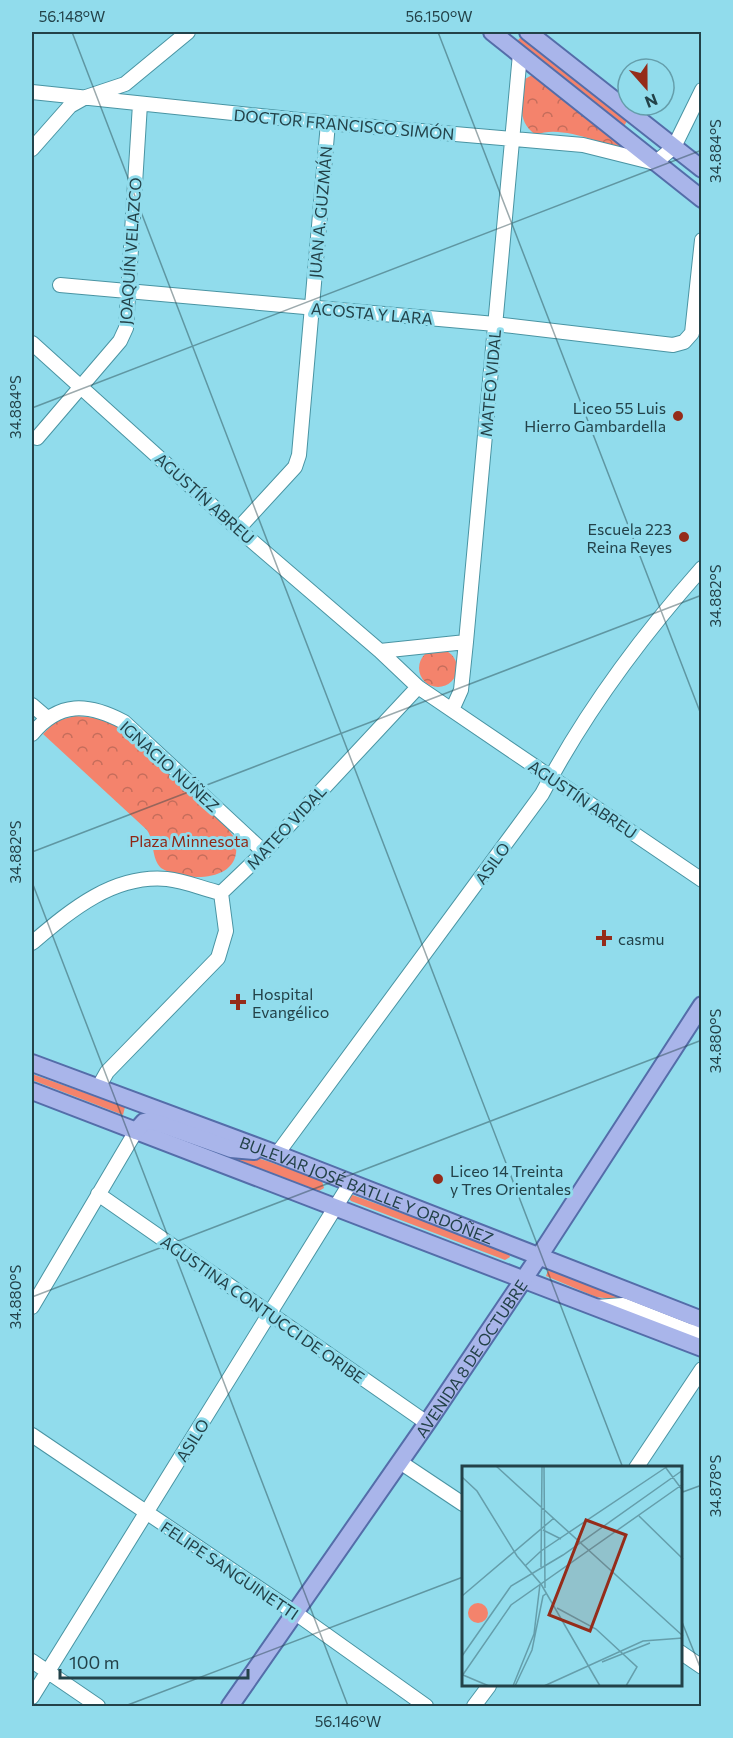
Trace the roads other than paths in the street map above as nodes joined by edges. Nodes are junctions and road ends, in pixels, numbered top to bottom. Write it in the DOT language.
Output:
graph roads {
  1 [pos="188,32"];
  2 [pos="492,32"];
  3 [pos="528,32"];
  4 [pos="520,54"];
  5 [pos="125,84"];
  6 [pos="702,90"];
  7 [pos="32,92"];
  8 [pos="86,97"];
  9 [pos="140,104"];
  10 [pos="328,123"];
  11 [pos="513,140"];
  12 [pos="674,147"];
  13 [pos="32,149"];
  14 [pos="655,163"];
  15 [pos="702,169"];
  16 [pos="702,199"];
  17 [pos="702,240"];
  18 [pos="60,285"];
  19 [pos="129,290"];
  20 [pos="312,308"];
  21 [pos="495,324"];
  22 [pos="32,344"];
  23 [pos="81,387"];
  24 [pos="37,438"];
  25 [pos="238,529"];
  26 [pos="702,568"];
  27 [pos="466,642"];
  28 [pos="380,651"];
  29 [pos="418,687"];
  30 [pos="32,705"];
  31 [pos="452,710"];
  32 [pos="45,717"];
  33 [pos="32,734"];
  34 [pos="551,777"];
  35 [pos="264,852"];
  36 [pos="702,880"];
  37 [pos="221,893"];
  38 [pos="32,943"];
  39 [pos="702,1005"];
  40 [pos="32,1063"];
  41 [pos="98,1088"];
  42 [pos="32,1091"];
  43 [pos="136,1131"];
  44 [pos="272,1152"];
  45 [pos="351,1182"];
  46 [pos="98,1194"];
  47 [pos="335,1207"];
  48 [pos="540,1255"];
  49 [pos="523,1279"];
  50 [pos="32,1307"];
  51 [pos="596,1307"];
  52 [pos="272,1314"];
  53 [pos="702,1320"];
  54 [pos="702,1333"];
  55 [pos="702,1348"];
  56 [pos="702,1369"];
  57 [pos="427,1424"];
  58 [pos="32,1435"];
  59 [pos="400,1462"];
  60 [pos="637,1466"];
  61 [pos="462,1503"];
  62 [pos="146,1514"];
  63 [pos="294,1612"];
  64 [pos="682,1653"];
  65 [pos="32,1661"];
  66 [pos="702,1667"];
  67 [pos="47,1671"];
  68 [pos="488,1687"];
  69 [pos="32,1697"];
  70 [pos="98,1707"];
  71 [pos="230,1707"];
  72 [pos="426,1707"];
  73 [pos="474,1707"];
  1 -- 5 [label="street"];
  2 -- 4 [label="main road"];
  3 -- 12 [label="main road"];
  4 -- 11 [label="street, MATEO VIDAL"];
  4 -- 14 [label="main road"];
  5 -- 8 [label="street"];
  5 -- 9 [label="street"];
  6 -- 12 [label="street"];
  7 -- 8 [label="street, DOCTOR FRANCISCO SIMÓN"];
  8 -- 9 [label="street, DOCTOR FRANCISCO SIMÓN"];
  8 -- 13 [label="street"];
  9 -- 10 [label="street, DOCTOR FRANCISCO SIMÓN"];
  9 -- 19 [label="street, JOAQUÍN VELAZCO"];
  10 -- 11 [label="street, DOCTOR FRANCISCO SIMÓN"];
  10 -- 20 [label="street, JUAN A. GUZMÁN"];
  11 -- 14 [label="street, DOCTOR FRANCISCO SIMÓN"];
  11 -- 21 [label="street, MATEO VIDAL"];
  12 -- 14 [label="street"];
  12 -- 15 [label="main road"];
  14 -- 16 [label="main road"];
  17 -- 21 [label="street, ACOSTA Y LARA"];
  18 -- 19 [label="street, ACOSTA Y LARA"];
  19 -- 20 [label="street, ACOSTA Y LARA"];
  19 -- 23 [label="street, JOAQUÍN VELAZCO"];
  20 -- 21 [label="street, ACOSTA Y LARA"];
  20 -- 25 [label="street, JUAN A. GUZMÁN"];
  21 -- 27 [label="street, MATEO VIDAL"];
  22 -- 23 [label="street, AGUSTÍN ABREU"];
  23 -- 24 [label="street, JOAQUÍN VELAZCO"];
  23 -- 25 [label="street, AGUSTÍN ABREU"];
  25 -- 28 [label="street, AGUSTÍN ABREU"];
  26 -- 34 [label="street, ASILO"];
  27 -- 28 [label="street"];
  27 -- 31 [label="street, MATEO VIDAL"];
  28 -- 29 [label="street, AGUSTÍN ABREU"];
  29 -- 31 [label="street, AGUSTÍN ABREU"];
  29 -- 35 [label="street, MATEO VIDAL"];
  30 -- 32 [label="street"];
  31 -- 34 [label="street, AGUSTÍN ABREU"];
  32 -- 33 [label="street"];
  32 -- 35 [label="street, IGNACIO NÚÑEZ"];
  34 -- 36 [label="street, AGUSTÍN ABREU"];
  34 -- 44 [label="street, ASILO"];
  35 -- 37 [label="street, MATEO VIDAL"];
  37 -- 38 [label="street"];
  37 -- 41 [label="street"];
  39 -- 48 [label="main road, AVENIDA 8 DE OCTUBRE"];
  40 -- 41 [label="main road, BULEVAR JOSÉ BATLLE Y ORDÓÑEZ"];
  41 -- 44 [label="main road, BULEVAR JOSÉ BATLLE Y ORDÓÑEZ"];
  42 -- 43 [label="main road, BULEVAR JOSÉ BATLLE Y ORDÓÑEZ"];
  43 -- 44 [label="main road"];
  43 -- 46 [label="street"];
  43 -- 47 [label="main road, BULEVAR JOSÉ BATLLE Y ORDÓÑEZ"];
  44 -- 45 [label="main road, BULEVAR JOSÉ BATLLE Y ORDÓÑEZ"];
  45 -- 47 [label="street, ASILO"];
  45 -- 48 [label="main road, BULEVAR JOSÉ BATLLE Y ORDÓÑEZ"];
  46 -- 50 [label="street"];
  46 -- 52 [label="street, AGUSTINA CONTUCCI DE ORIBE"];
  47 -- 49 [label="main road, BULEVAR JOSÉ BATLLE Y ORDÓÑEZ"];
  47 -- 52 [label="street, ASILO"];
  48 -- 49 [label="main road, AVENIDA 8 DE OCTUBRE"];
  48 -- 53 [label="main road, BULEVAR JOSÉ BATLLE Y ORDÓÑEZ"];
  49 -- 51 [label="main road, BULEVAR JOSÉ BATLLE Y ORDÓÑEZ"];
  49 -- 57 [label="main road, AVENIDA 8 DE OCTUBRE"];
  51 -- 54 [label="street, BULEVAR JOSÉ BATLLE Y ORDÓÑEZ"];
  51 -- 55 [label="main road, BULEVAR JOSÉ BATLLE Y ORDÓÑEZ"];
  52 -- 57 [label="street, AGUSTINA CONTUCCI DE ORIBE"];
  52 -- 62 [label="street, ASILO"];
  56 -- 60 [label="street"];
  57 -- 59 [label="main road, AVENIDA 8 DE OCTUBRE"];
  58 -- 62 [label="street, FELIPE SANGUINETTI"];
  59 -- 61 [label="street"];
  59 -- 63 [label="main road, AVENIDA 8 DE OCTUBRE"];
  62 -- 63 [label="street, FELIPE SANGUINETTI"];
  62 -- 67 [label="street, ASILO"];
  63 -- 71 [label="main road, AVENIDA 8 DE OCTUBRE"];
  63 -- 72 [label="street, FELIPE SANGUINETTI"];
  64 -- 66 [label="street"];
  65 -- 67 [label="street"];
  67 -- 69 [label="street, ASILO"];
  67 -- 70 [label="street"];
  68 -- 73 [label="street"];
}
